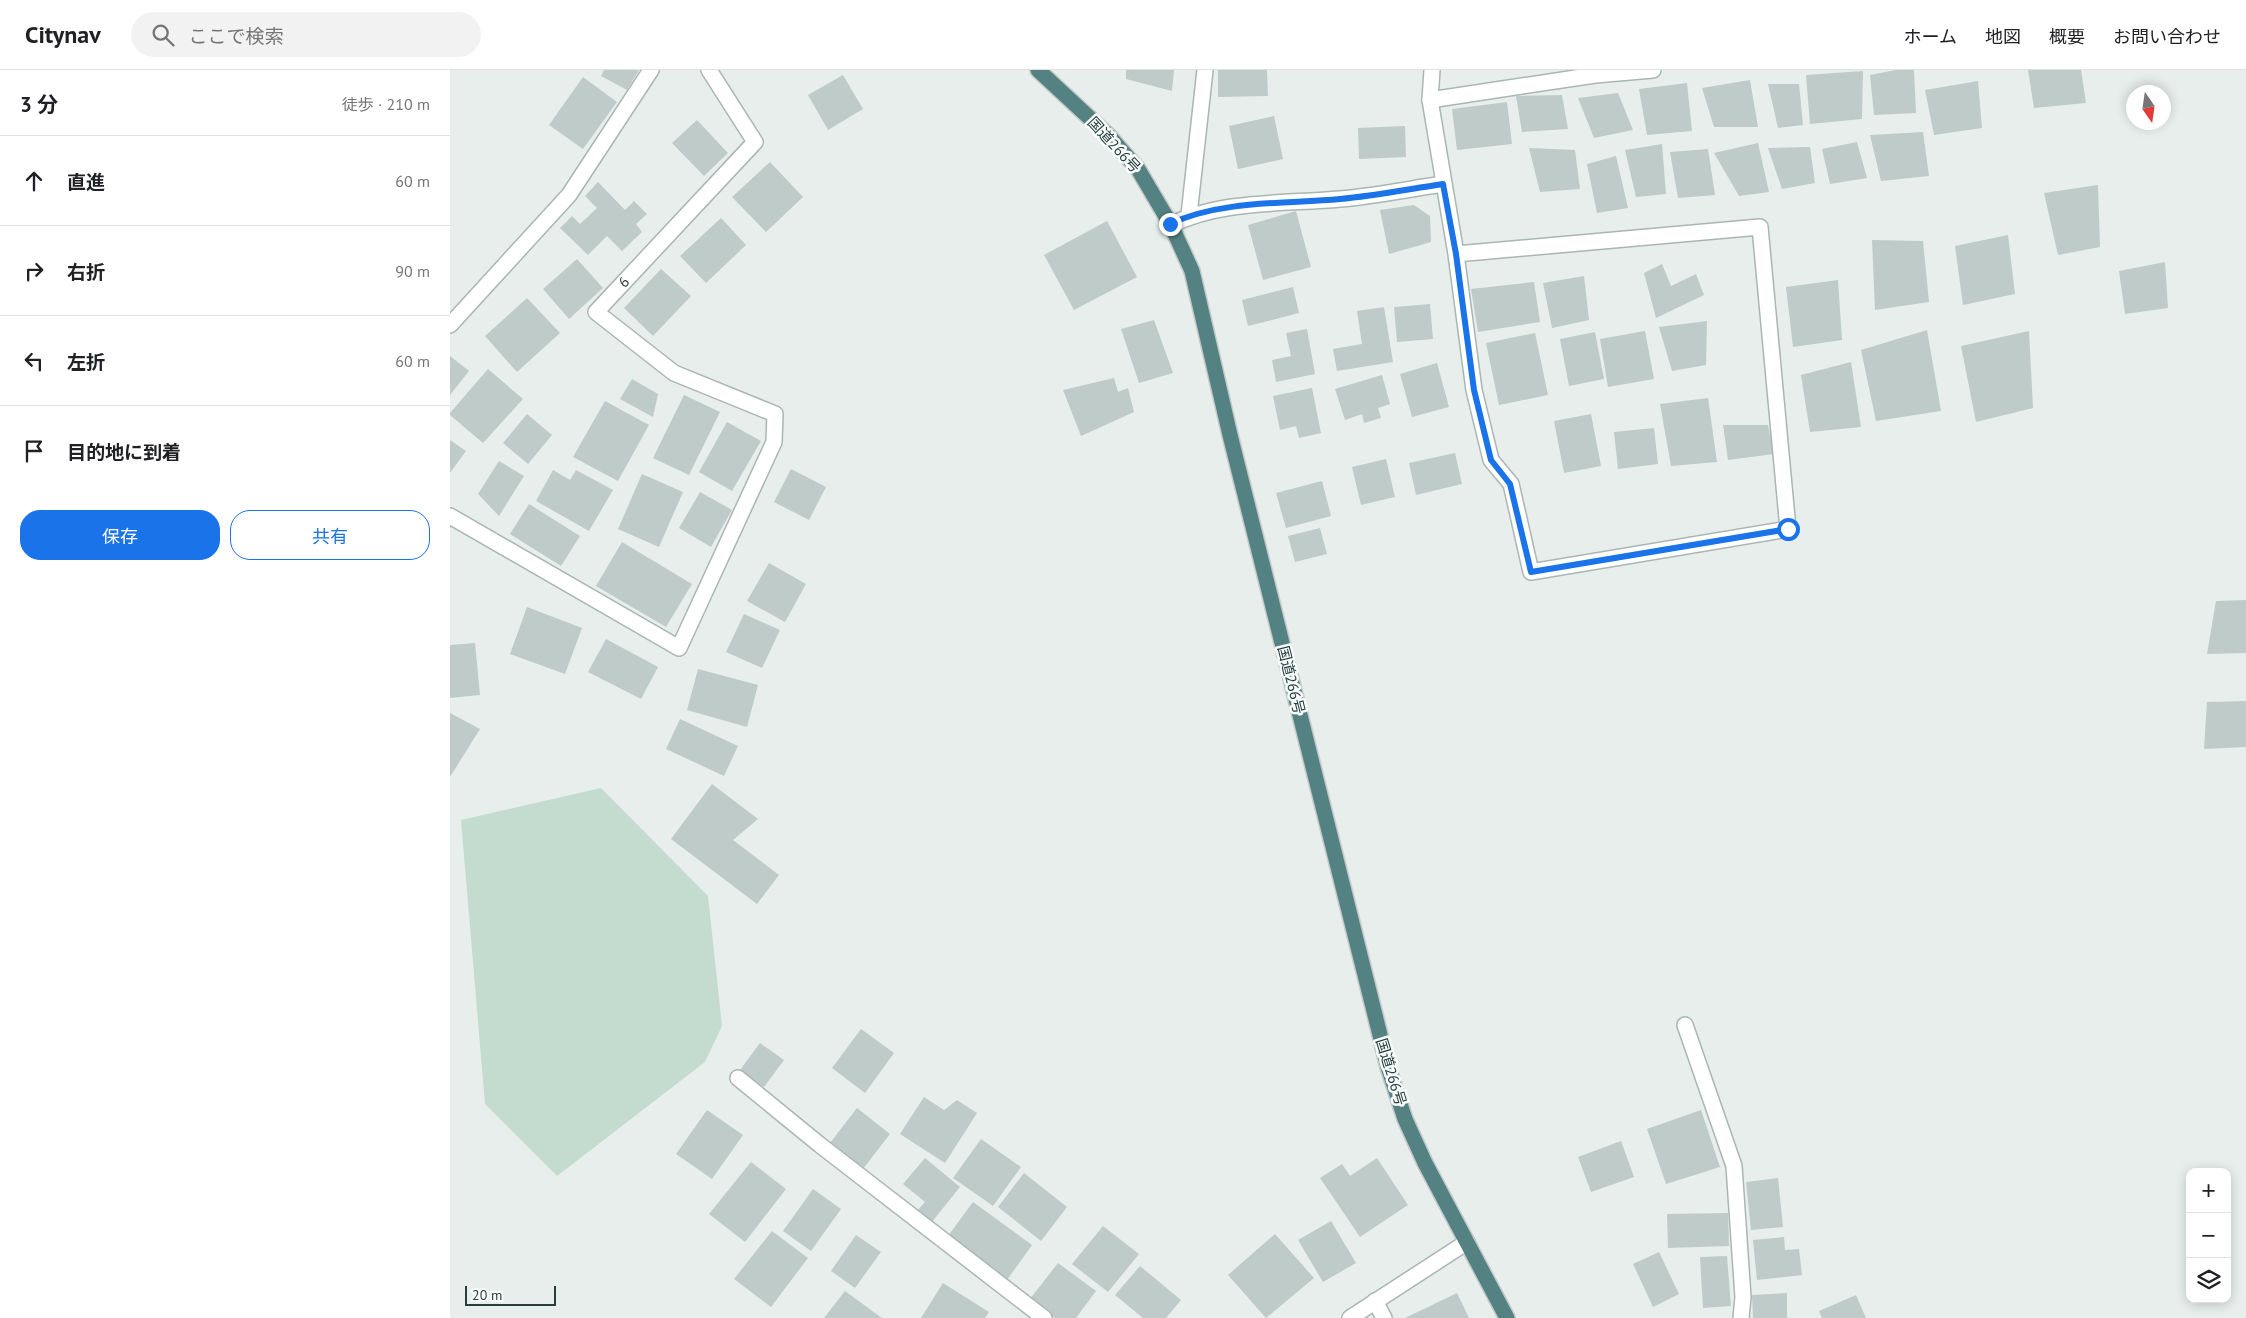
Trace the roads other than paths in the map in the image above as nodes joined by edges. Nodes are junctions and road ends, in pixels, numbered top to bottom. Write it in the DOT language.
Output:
graph roads {
  1 [pos="651,70"];
  2 [pos="709,70"];
  3 [pos="1038,70"];
  4 [pos="1205,70"];
  5 [pos="1432,70"];
  6 [pos="1653,70"];
  7 [pos="1595,73"];
  8 [pos="1430,100"];
  9 [pos="1443,184"];
  10 [pos="1189,215"];
  11 [pos="1170,224"];
  12 [pos="1456,254"];
  13 [pos="450,325"];
  14 [pos="450,516"];
  15 [pos="1685,1025"];
  16 [pos="738,1078"];
  17 [pos="1467,1242"];
  18 [pos="1376,1302"];
  19 [pos="1044,1318"];
  20 [pos="1350,1318"];
  21 [pos="1384,1318"];
  22 [pos="1507,1318"];
  23 [pos="1741,1318"];
  1 -- 13 [label="street"];
  2 -- 14 [label="street, 6"];
  3 -- 11 [label="highway, 国道266号"];
  4 -- 10 [label="street"];
  5 -- 8 [label="street"];
  6 -- 7 [label="street"];
  7 -- 8 [label="street"];
  8 -- 9 [label="street"];
  9 -- 10 [label="street"];
  9 -- 12 [label="street"];
  10 -- 11 [label="street"];
  11 -- 17 [label="highway, 国道266号"];
  12 -- 12 [label="street"];
  15 -- 23 [label="street"];
  16 -- 19 [label="street"];
  17 -- 18 [label="street"];
  17 -- 22 [label="highway, 国道266号"];
  18 -- 20 [label="street"];
  18 -- 21 [label="street"];
}
